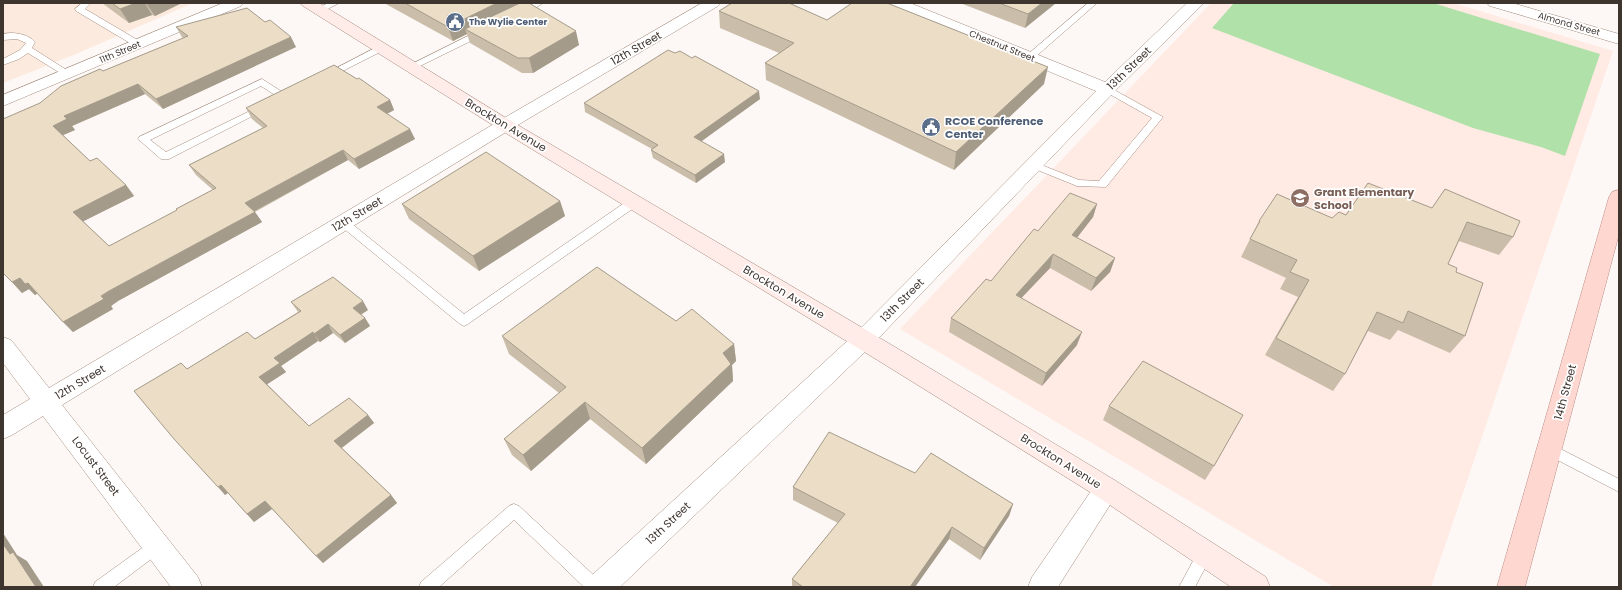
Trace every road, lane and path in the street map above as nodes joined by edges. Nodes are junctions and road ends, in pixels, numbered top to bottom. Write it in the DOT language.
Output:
graph roads {
  1 [pos="87,3"];
  2 [pos="236,3"];
  3 [pos="539,3"];
  4 [pos="713,3"];
  5 [pos="897,3"];
  6 [pos="1093,3"];
  7 [pos="1196,3"];
  8 [pos="1495,3"];
  9 [pos="321,5"];
  10 [pos="513,17"];
  11 [pos="3,26"];
  12 [pos="493,27"];
  13 [pos="7,36"];
  14 [pos="1619,39"];
  15 [pos="138,44"];
  16 [pos="381,48"];
  17 [pos="28,49"];
  18 [pos="1030,57"];
  19 [pos="3,62"];
  20 [pos="411,67"];
  21 [pos="68,74"];
  22 [pos="316,81"];
  23 [pos="1107,89"];
  24 [pos="280,99"];
  25 [pos="3,101"];
  26 [pos="505,125"];
  27 [pos="1034,165"];
  28 [pos="1619,197"];
  29 [pos="634,202"];
  30 [pos="343,223"];
  31 [pos="864,339"];
  32 [pos="3,346"];
  33 [pos="47,402"];
  34 [pos="3,428"];
  35 [pos="1549,449"];
  36 [pos="1619,486"];
  37 [pos="1107,489"];
  38 [pos="157,546"];
  39 [pos="1205,553"];
  40 [pos="101,587"];
  41 [pos="188,587"];
  42 [pos="427,587"];
  43 [pos="595,587"];
  44 [pos="600,587"];
  45 [pos="1042,587"];
  46 [pos="1187,587"];
  47 [pos="1256,587"];
  48 [pos="1511,587"];
  1 -- 15 [label="lane"];
  2 -- 15 [label="street, 11th Street"];
  3 -- 10 [label="lane"];
  4 -- 26 [label="street, 12th Street"];
  5 -- 18 [label="street, Chestnut Street"];
  6 -- 18 [label="lane"];
  7 -- 23 [label="street, 13th Street"];
  8 -- 14 [label="street, Almond Street"];
  9 -- 16 [label="main road, Brockton Avenue"];
  11 -- 13 [label="lane"];
  12 -- 20 [label="lane"];
  13 -- 17 [label="lane"];
  15 -- 21 [label="street, 11th Street"];
  16 -- 20 [label="main road, Brockton Avenue"];
  16 -- 22 [label="lane"];
  17 -- 19 [label="lane"];
  17 -- 21 [label="lane"];
  18 -- 23 [label="street, Chestnut Street"];
  20 -- 26 [label="main road, Brockton Avenue"];
  21 -- 25 [label="street, 11th Street"];
  23 -- 27 [label="street, 13th Street"];
  23 -- 27 [label="lane"];
  24 -- 24 [label="lane"];
  26 -- 29 [label="main road, Brockton Avenue"];
  26 -- 30 [label="street, 12th Street"];
  27 -- 31 [label="street, 13th Street"];
  28 -- 35 [label="main road, 14th Street"];
  29 -- 30 [label="lane"];
  29 -- 31 [label="main road, Brockton Avenue"];
  30 -- 33 [label="street, 12th Street"];
  31 -- 37 [label="main road, Brockton Avenue"];
  31 -- 44 [label="street, 13th Street"];
  32 -- 33 [label="street, Locust Street"];
  33 -- 34 [label="street, 12th Street"];
  33 -- 38 [label="street, Locust Street"];
  35 -- 36 [label="lane"];
  35 -- 48 [label="main road, 14th Street"];
  37 -- 39 [label="main road, Brockton Avenue"];
  37 -- 45 [label="street"];
  38 -- 40 [label="lane"];
  38 -- 41 [label="street, Locust Street"];
  39 -- 46 [label="lane"];
  39 -- 47 [label="main road, Brockton Avenue"];
  42 -- 43 [label="lane"];
}
